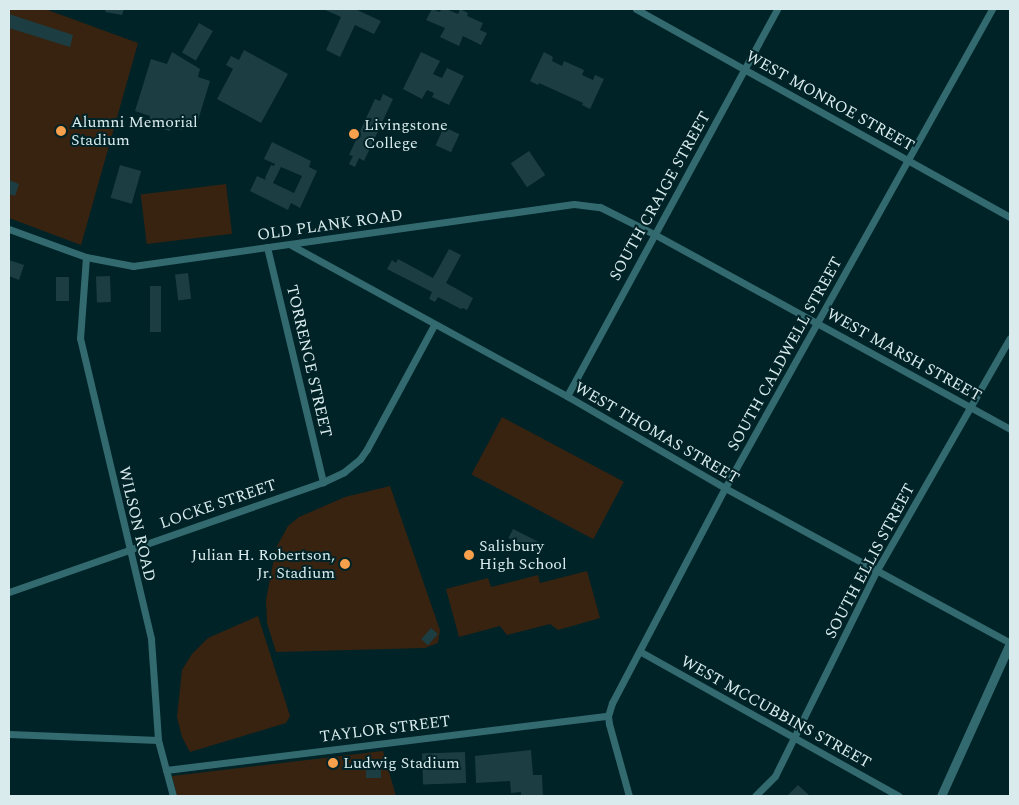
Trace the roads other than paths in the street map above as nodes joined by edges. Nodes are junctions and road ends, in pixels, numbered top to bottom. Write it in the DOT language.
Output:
graph roads {
  1 [pos="636,9"];
  2 [pos="777,9"];
  3 [pos="992,9"];
  4 [pos="745,68"];
  5 [pos="908,160"];
  6 [pos="1010,217"];
  7 [pos="9,230"];
  8 [pos="654,234"];
  9 [pos="291,244"];
  10 [pos="267,247"];
  11 [pos="86,257"];
  12 [pos="818,324"];
  13 [pos="434,325"];
  14 [pos="1010,338"];
  15 [pos="567,396"];
  16 [pos="971,408"];
  17 [pos="1010,429"];
  18 [pos="323,482"];
  19 [pos="725,488"];
  20 [pos="128,549"];
  21 [pos="877,570"];
  22 [pos="9,592"];
  23 [pos="1010,643"];
  24 [pos="641,652"];
  25 [pos="608,716"];
  26 [pos="9,734"];
  27 [pos="795,739"];
  28 [pos="158,740"];
  29 [pos="166,770"];
  30 [pos="173,796"];
  31 [pos="629,796"];
  32 [pos="755,796"];
  33 [pos="899,796"];
  34 [pos="941,796"];
  1 -- 4 [label="street, WEST MONROE STREET"];
  2 -- 4 [label="street, SOUTH CRAIGE STREET"];
  3 -- 5 [label="street, SOUTH CALDWELL STREET"];
  4 -- 5 [label="street, WEST MONROE STREET"];
  4 -- 8 [label="street, SOUTH CRAIGE STREET"];
  5 -- 6 [label="street, WEST MONROE STREET"];
  5 -- 12 [label="street, SOUTH CALDWELL STREET"];
  7 -- 11 [label="street, OLD PLANK ROAD"];
  8 -- 9 [label="street, OLD PLANK ROAD"];
  8 -- 12 [label="street, WEST MARSH STREET"];
  8 -- 15 [label="street, SOUTH CRAIGE STREET"];
  9 -- 10 [label="street, OLD PLANK ROAD"];
  9 -- 13 [label="street, WEST THOMAS STREET"];
  10 -- 11 [label="street, OLD PLANK ROAD"];
  10 -- 18 [label="street, TORRENCE STREET"];
  11 -- 20 [label="street, WILSON ROAD"];
  12 -- 16 [label="street, WEST MARSH STREET"];
  12 -- 19 [label="street, SOUTH CALDWELL STREET"];
  13 -- 15 [label="street, WEST THOMAS STREET"];
  13 -- 18 [label="street, LOCKE STREET"];
  14 -- 16 [label="street, SOUTH ELLIS STREET"];
  15 -- 19 [label="street, WEST THOMAS STREET"];
  16 -- 17 [label="street, WEST MARSH STREET"];
  16 -- 21 [label="street, SOUTH ELLIS STREET"];
  18 -- 20 [label="street, LOCKE STREET"];
  19 -- 21 [label="street, WEST THOMAS STREET"];
  19 -- 24 [label="street, SOUTH CALDWELL STREET"];
  20 -- 22 [label="street, LOCKE STREET"];
  20 -- 28 [label="street, WILSON ROAD"];
  21 -- 23 [label="street, WEST THOMAS STREET"];
  21 -- 27 [label="street, SOUTH ELLIS STREET"];
  23 -- 34 [label="street"];
  24 -- 25 [label="street, SOUTH CALDWELL STREET"];
  24 -- 27 [label="street, WEST MCCUBBINS STREET"];
  25 -- 29 [label="street, TAYLOR STREET"];
  25 -- 31 [label="street"];
  26 -- 28 [label="street"];
  27 -- 32 [label="street, SOUTH ELLIS STREET"];
  27 -- 33 [label="street, WEST MCCUBBINS STREET"];
  28 -- 29 [label="street, WILSON ROAD"];
  29 -- 30 [label="street, WILSON ROAD"];
}
